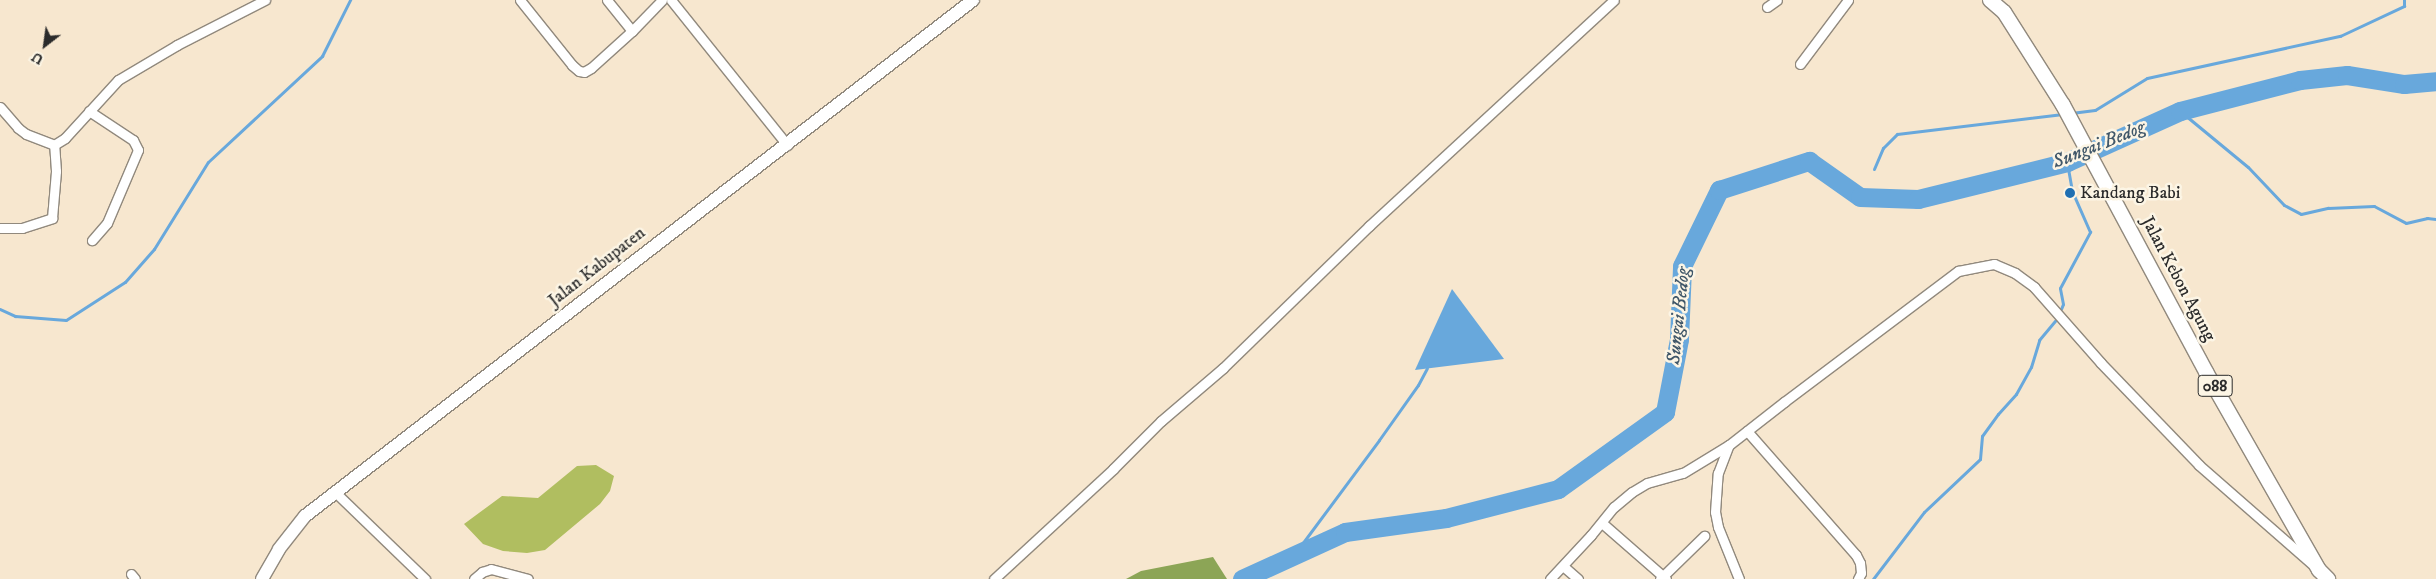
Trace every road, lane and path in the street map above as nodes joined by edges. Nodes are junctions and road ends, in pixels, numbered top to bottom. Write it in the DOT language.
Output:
graph roads {
  1 [pos="265,0"];
  2 [pos="520,0"];
  3 [pos="607,0"];
  4 [pos="662,0"];
  5 [pos="671,0"];
  6 [pos="973,0"];
  7 [pos="1614,0"];
  8 [pos="1776,0"];
  9 [pos="1848,0"];
  10 [pos="1990,0"];
  11 [pos="1767,7"];
  12 [pos="632,31"];
  13 [pos="1800,64"];
  14 [pos="89,111"];
  15 [pos="1,112"];
  16 [pos="54,145"];
  17 [pos="787,145"];
  18 [pos="0,228"];
  19 [pos="92,240"];
  20 [pos="1747,431"];
  21 [pos="1729,446"];
  22 [pos="336,493"];
  23 [pos="1602,523"];
  24 [pos="1704,536"];
  25 [pos="1563,566"];
  26 [pos="2324,574"];
  27 [pos="1663,578"];
  28 [pos="262,579"];
  29 [pos="425,579"];
  30 [pos="474,579"];
  31 [pos="528,579"];
  32 [pos="994,579"];
  33 [pos="1550,579"];
  34 [pos="1578,579"];
  35 [pos="1739,579"];
  36 [pos="1858,579"];
  1 -- 14 [label="street"];
  2 -- 12 [label="street"];
  3 -- 12 [label="street"];
  4 -- 12 [label="street"];
  5 -- 17 [label="street"];
  6 -- 17 [label="main road, Jalan Kabupaten"];
  7 -- 32 [label="street"];
  8 -- 11 [label="street"];
  9 -- 13 [label="street"];
  10 -- 26 [label="main road, Jalan Kebon Agung / 088"];
  14 -- 16 [label="street"];
  14 -- 19 [label="street"];
  15 -- 16 [label="street"];
  16 -- 18 [label="street"];
  17 -- 22 [label="main road, Jalan Kabupaten"];
  20 -- 21 [label="street"];
  20 -- 26 [label="street"];
  20 -- 36 [label="street"];
  21 -- 23 [label="street"];
  21 -- 35 [label="street"];
  22 -- 28 [label="main road, Jalan Kabupaten"];
  22 -- 29 [label="street"];
  23 -- 25 [label="street"];
  23 -- 27 [label="street"];
  24 -- 27 [label="street"];
  25 -- 33 [label="street"];
  25 -- 34 [label="street"];
  30 -- 31 [label="street"];
}
